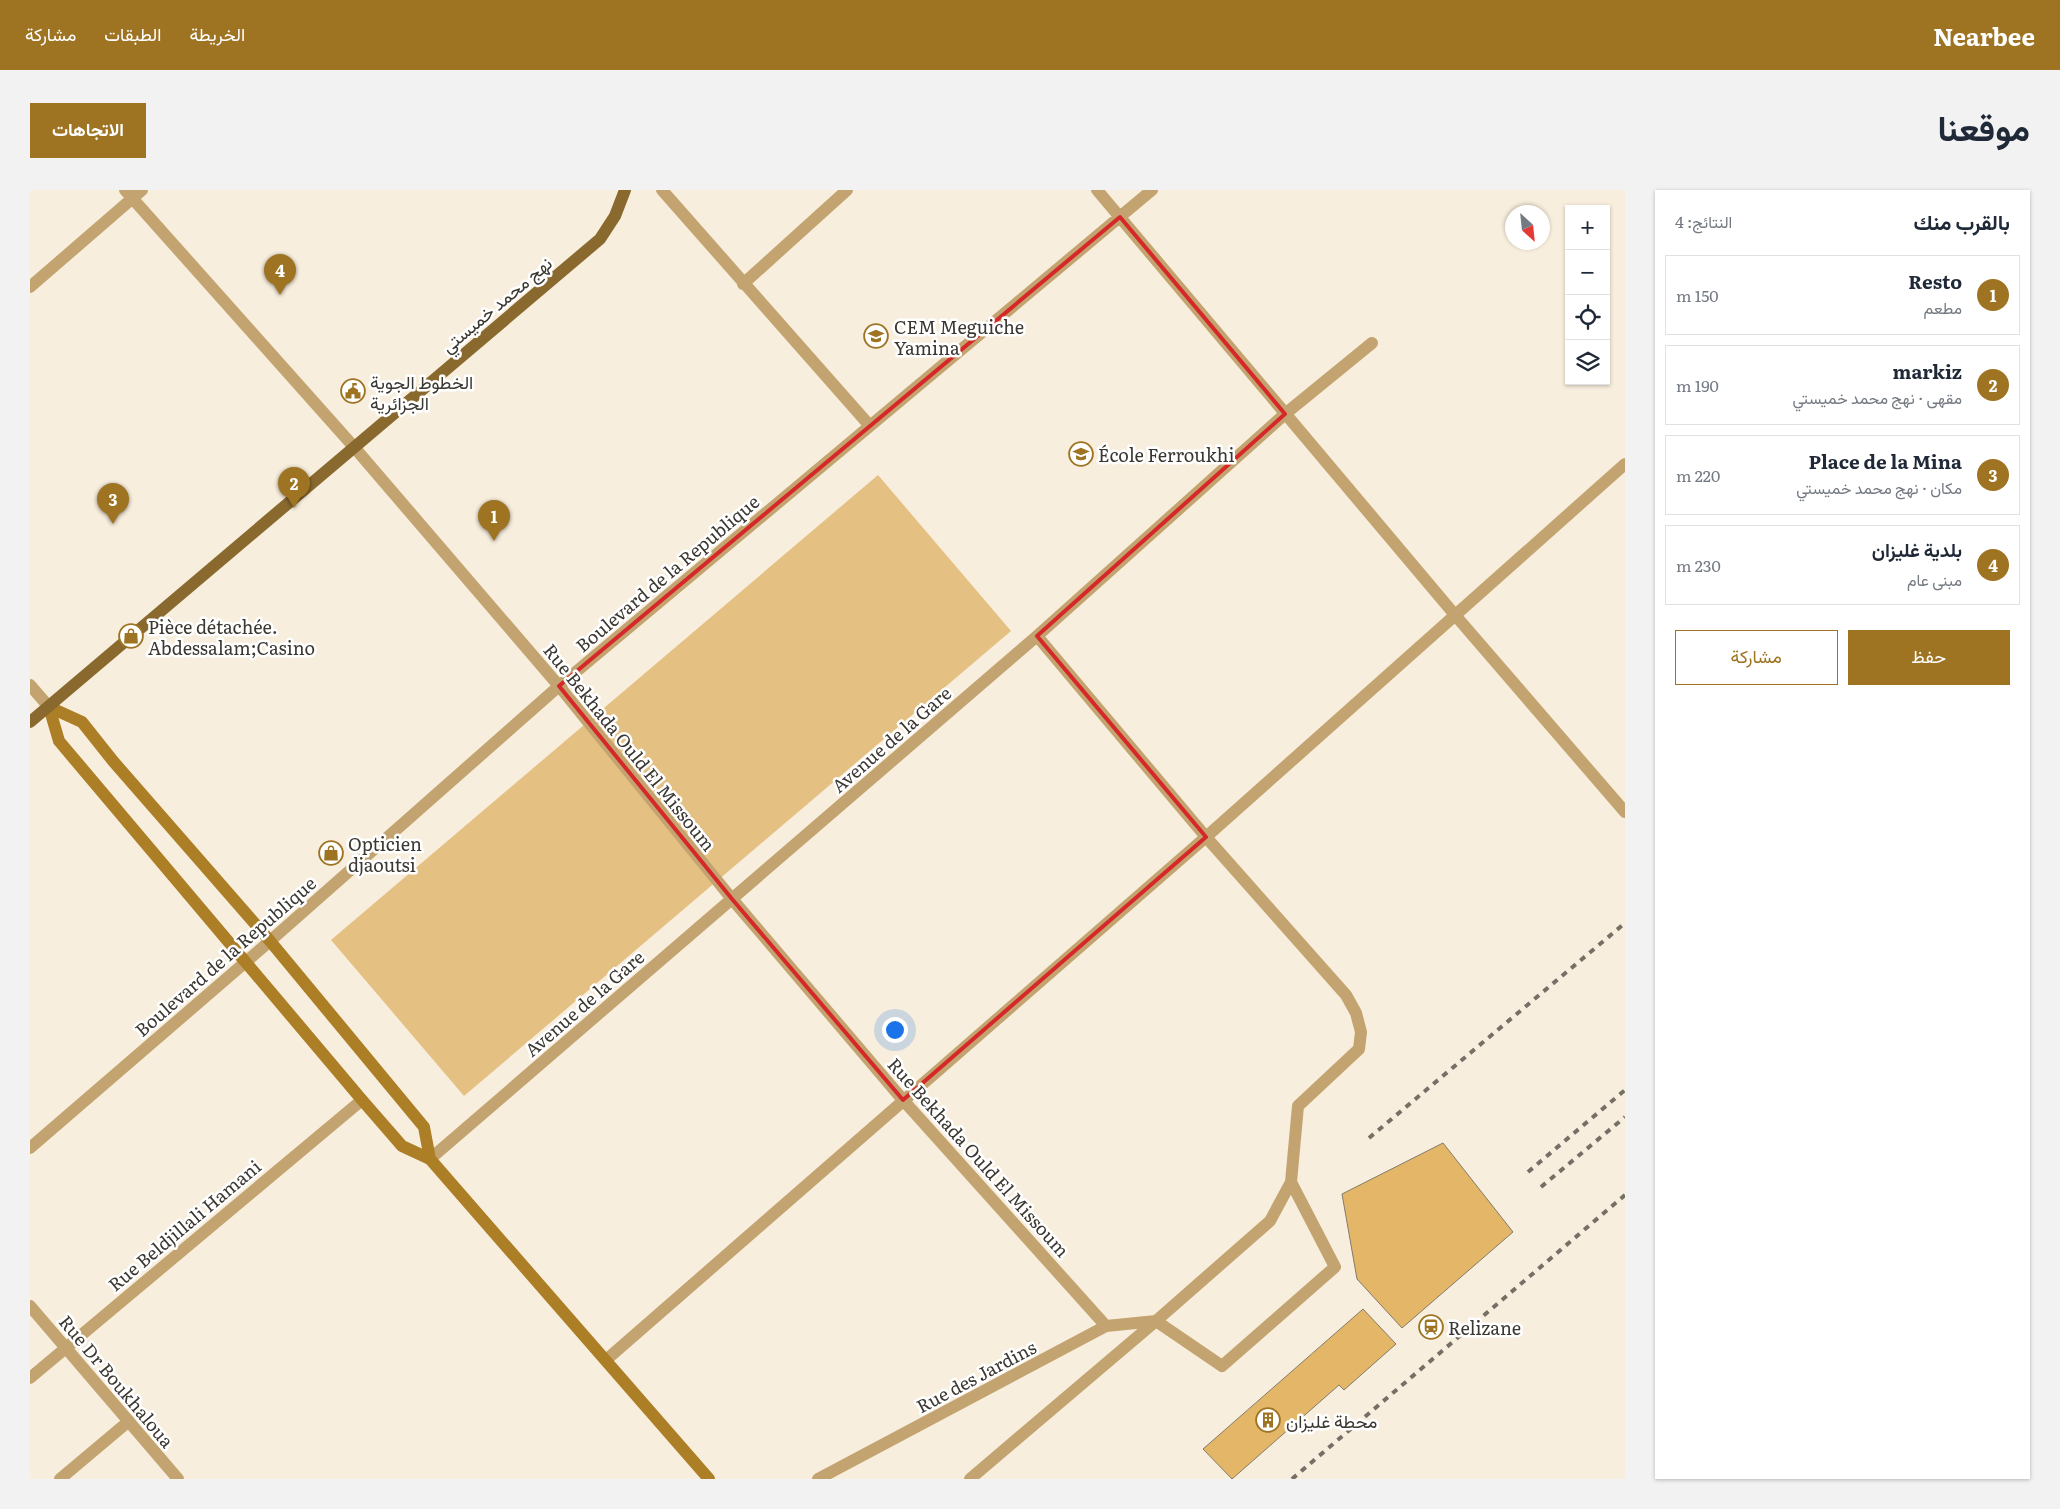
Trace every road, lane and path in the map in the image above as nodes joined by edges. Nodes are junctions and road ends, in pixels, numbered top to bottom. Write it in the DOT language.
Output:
graph roads {
  1 [pos="142,190"];
  2 [pos="625,190"];
  3 [pos="662,190"];
  4 [pos="847,190"];
  5 [pos="1097,190"];
  6 [pos="1152,190"];
  7 [pos="128,194"];
  8 [pos="1120,218"];
  9 [pos="743,284"];
  10 [pos="30,287"];
  11 [pos="1372,343"];
  12 [pos="1285,414"];
  13 [pos="870,426"];
  14 [pos="354,447"];
  15 [pos="1625,464"];
  16 [pos="1455,615"];
  17 [pos="1037,636"];
  18 [pos="30,685"];
  19 [pos="559,686"];
  20 [pos="49,707"];
  21 [pos="30,722"];
  22 [pos="1625,812"];
  23 [pos="1206,837"];
  24 [pos="732,899"];
  25 [pos="270,941"];
  26 [pos="244,962"];
  27 [pos="362,1100"];
  28 [pos="903,1100"];
  29 [pos="30,1148"];
  30 [pos="430,1159"];
  31 [pos="1291,1182"];
  32 [pos="30,1306"];
  33 [pos="1156,1321"];
  34 [pos="1106,1326"];
  35 [pos="65,1347"];
  36 [pos="606,1360"];
  37 [pos="30,1378"];
  38 [pos="129,1421"];
  39 [pos="60,1479"];
  40 [pos="178,1479"];
  41 [pos="709,1479"];
  42 [pos="818,1479"];
  43 [pos="970,1479"];
  1 -- 7 [label="street"];
  2 -- 14 [label="main road, نهج محمد خميستي"];
  3 -- 9 [label="street"];
  4 -- 9 [label="street"];
  5 -- 8 [label="street"];
  6 -- 8 [label="street, Boulevard de la Republique"];
  7 -- 10 [label="street"];
  7 -- 14 [label="street, Rue Bekhada Ould El Missoum"];
  8 -- 12 [label="street"];
  8 -- 13 [label="street, Boulevard de la Republique"];
  9 -- 13 [label="street"];
  11 -- 12 [label="street, Avenue de la Gare"];
  12 -- 16 [label="street"];
  12 -- 17 [label="street, Avenue de la Gare"];
  13 -- 19 [label="street, Boulevard de la Republique"];
  14 -- 19 [label="street, Rue Bekhada Ould El Missoum"];
  14 -- 20 [label="main road, نهج محمد خميستي"];
  15 -- 16 [label="street"];
  16 -- 22 [label="street"];
  16 -- 23 [label="street"];
  17 -- 23 [label="street"];
  17 -- 24 [label="street, Avenue de la Gare"];
  18 -- 20 [label="street"];
  19 -- 24 [label="street, Rue Bekhada Ould El Missoum"];
  19 -- 25 [label="street, Boulevard de la Republique"];
  20 -- 21 [label="main road, نهج محمد خميستي"];
  20 -- 25 [label="street"];
  20 -- 26 [label="street"];
  23 -- 28 [label="street"];
  23 -- 31 [label="street"];
  24 -- 28 [label="street, Rue Bekhada Ould El Missoum"];
  24 -- 30 [label="street, Avenue de la Gare"];
  25 -- 26 [label="street, Boulevard de la Republique"];
  25 -- 30 [label="street"];
  26 -- 27 [label="street"];
  26 -- 29 [label="street, Boulevard de la Republique"];
  27 -- 30 [label="street"];
  27 -- 35 [label="street, Rue Beldjillali Hamani"];
  28 -- 34 [label="street, Rue Bekhada Ould El Missoum"];
  28 -- 36 [label="street"];
  30 -- 36 [label="street"];
  31 -- 33 [label="street"];
  31 -- 33 [label="street"];
  32 -- 35 [label="street, Rue Dr Boukhaloua"];
  33 -- 34 [label="street, Rue des Jardins"];
  33 -- 43 [label="street"];
  34 -- 42 [label="street, Rue des Jardins"];
  35 -- 37 [label="street, Rue Beldjillali Hamani"];
  35 -- 38 [label="street, Rue Dr Boukhaloua"];
  36 -- 41 [label="street"];
  38 -- 39 [label="street"];
  38 -- 40 [label="street, Rue Dr Boukhaloua"];
}
